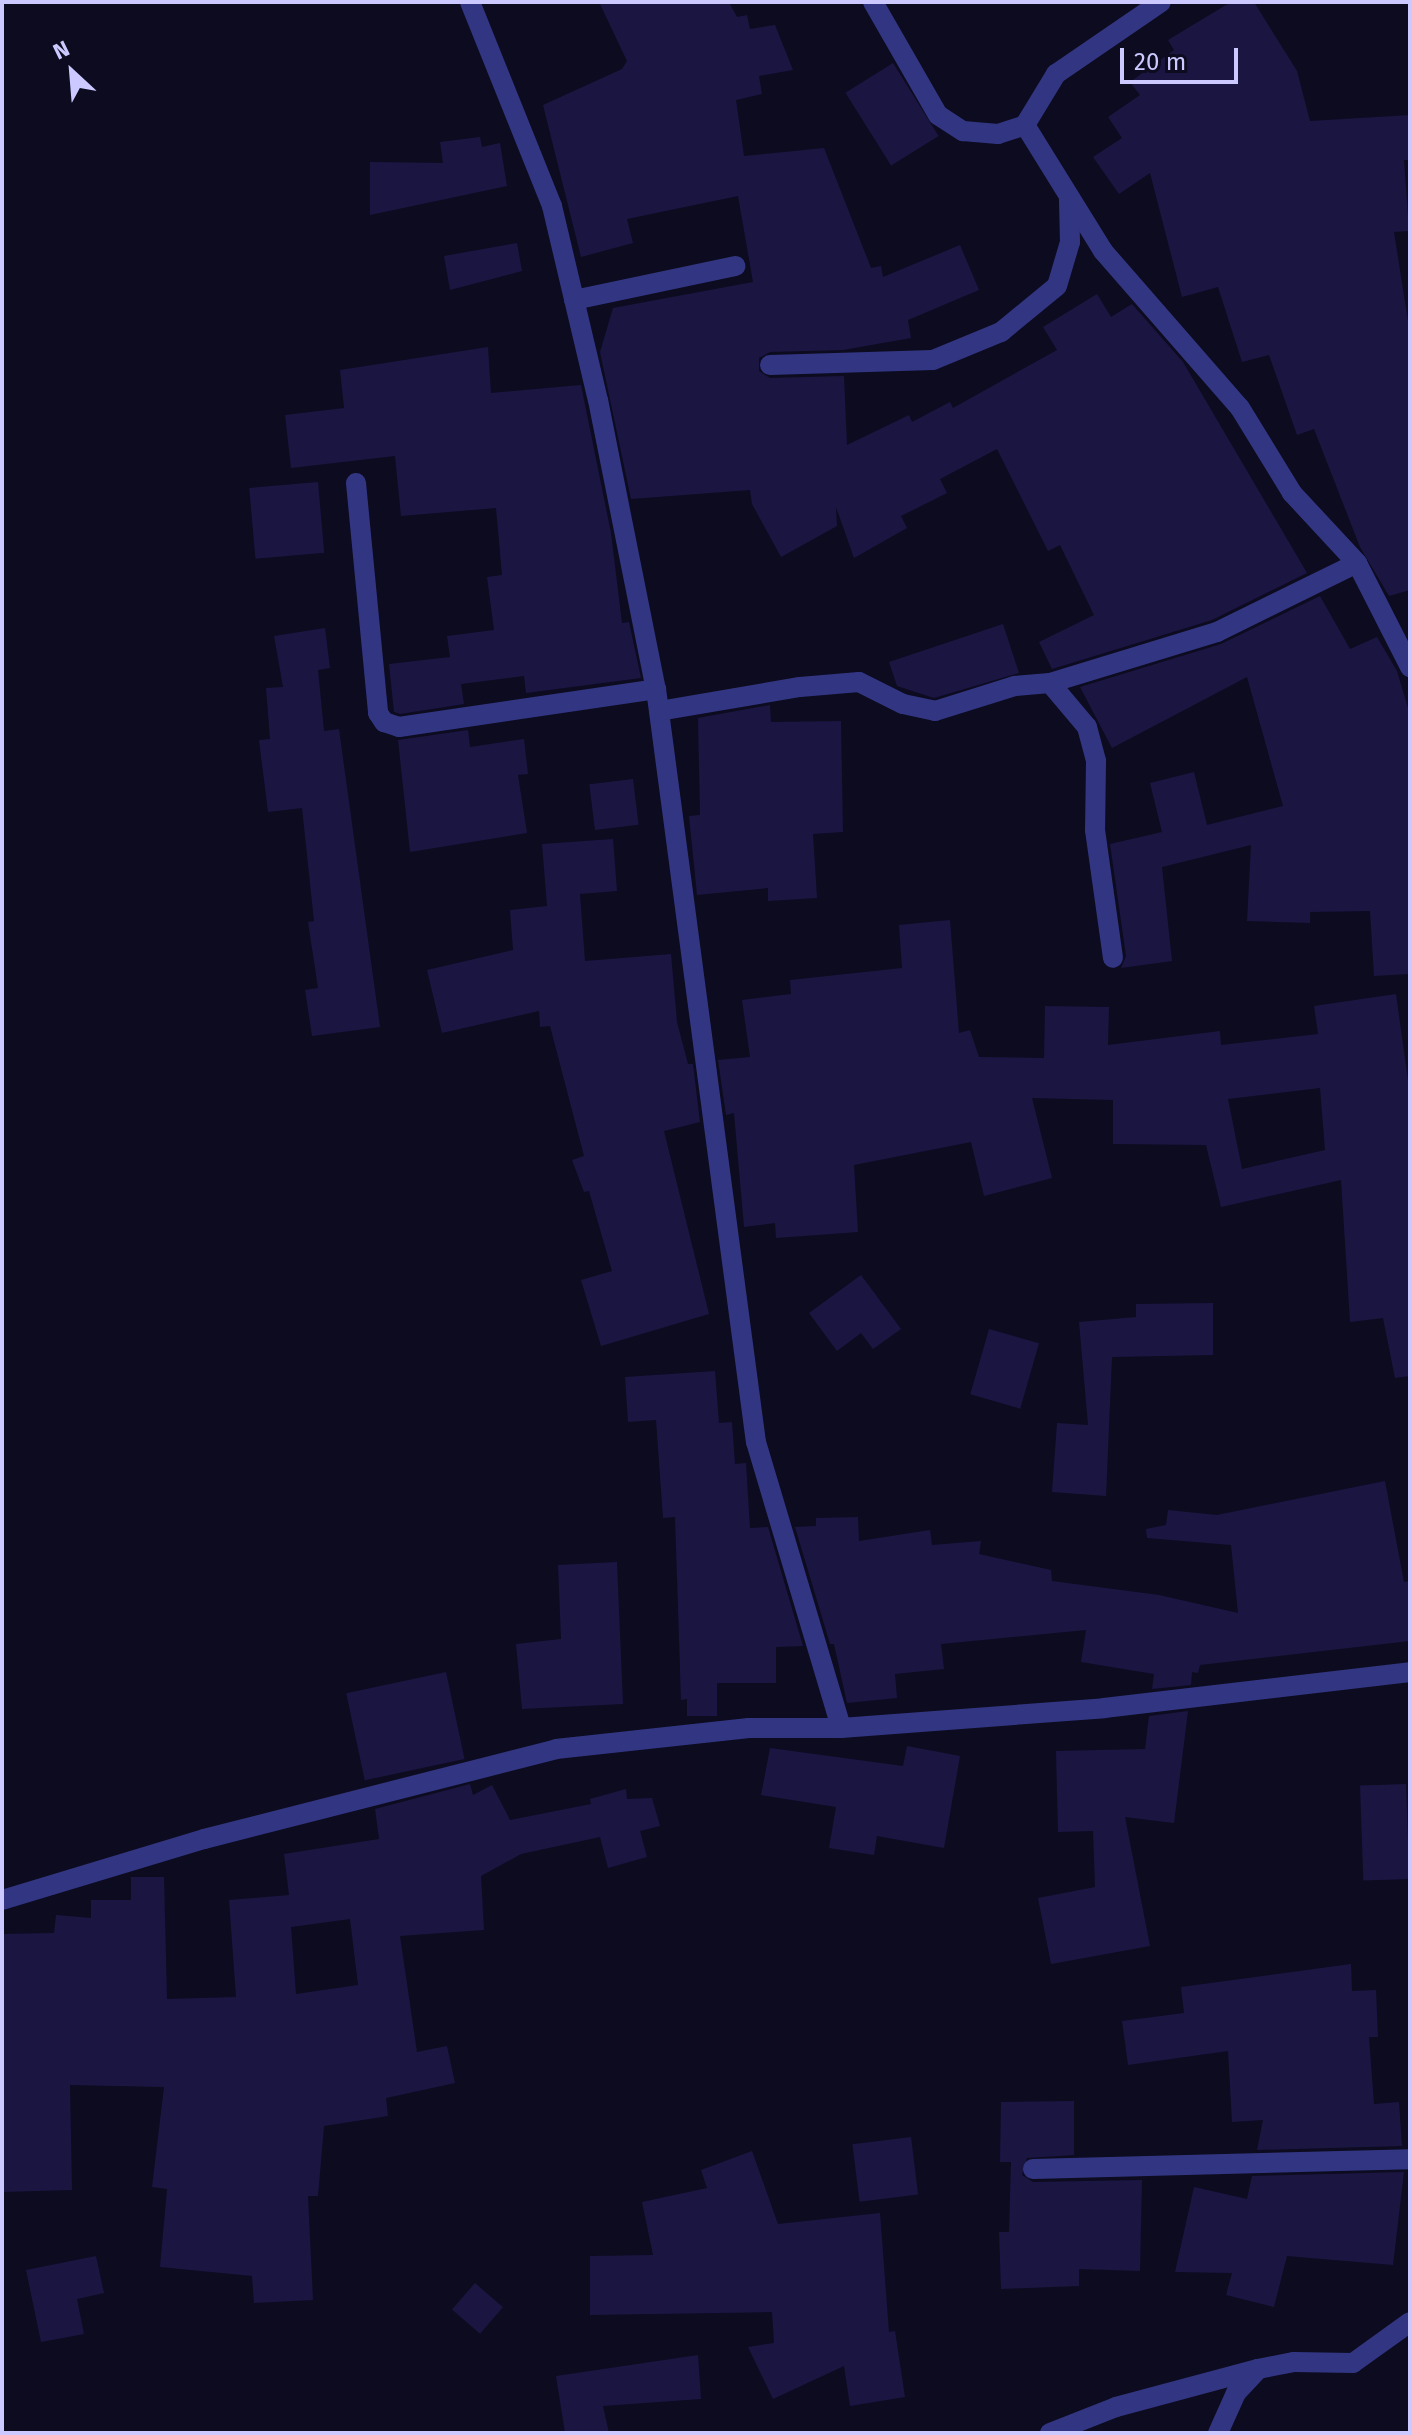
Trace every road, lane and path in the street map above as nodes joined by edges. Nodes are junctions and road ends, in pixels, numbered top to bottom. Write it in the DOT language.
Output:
graph roads {
  1 [pos="470,2"];
  2 [pos="873,2"];
  3 [pos="1161,2"];
  4 [pos="1025,125"];
  5 [pos="1069,200"];
  6 [pos="735,266"];
  7 [pos="574,300"];
  8 [pos="770,365"];
  9 [pos="356,483"];
  10 [pos="1357,563"];
  11 [pos="1404,638"];
  12 [pos="1410,667"];
  13 [pos="1050,683"];
  14 [pos="656,689"];
  15 [pos="659,711"];
  16 [pos="1113,958"];
  17 [pos="1410,1672"];
  18 [pos="841,1728"];
  19 [pos="2,1900"];
  20 [pos="1410,2159"];
  21 [pos="1033,2169"];
  22 [pos="1410,2322"];
  23 [pos="1258,2369"];
  24 [pos="1050,2433"];
  25 [pos="1218,2433"];
  1 -- 7 [label="street"];
  2 -- 4 [label="street"];
  3 -- 4 [label="street"];
  4 -- 5 [label="street"];
  5 -- 8 [label="street"];
  5 -- 10 [label="street"];
  6 -- 7 [label="street"];
  7 -- 14 [label="street"];
  9 -- 14 [label="street"];
  10 -- 11 [label="street"];
  10 -- 13 [label="street"];
  11 -- 12 [label="street"];
  13 -- 15 [label="street"];
  13 -- 16 [label="street"];
  14 -- 15 [label="street"];
  15 -- 18 [label="street"];
  17 -- 18 [label="street"];
  18 -- 19 [label="street"];
  20 -- 21 [label="street"];
  22 -- 23 [label="street"];
  23 -- 24 [label="street"];
  23 -- 25 [label="street"];
}
